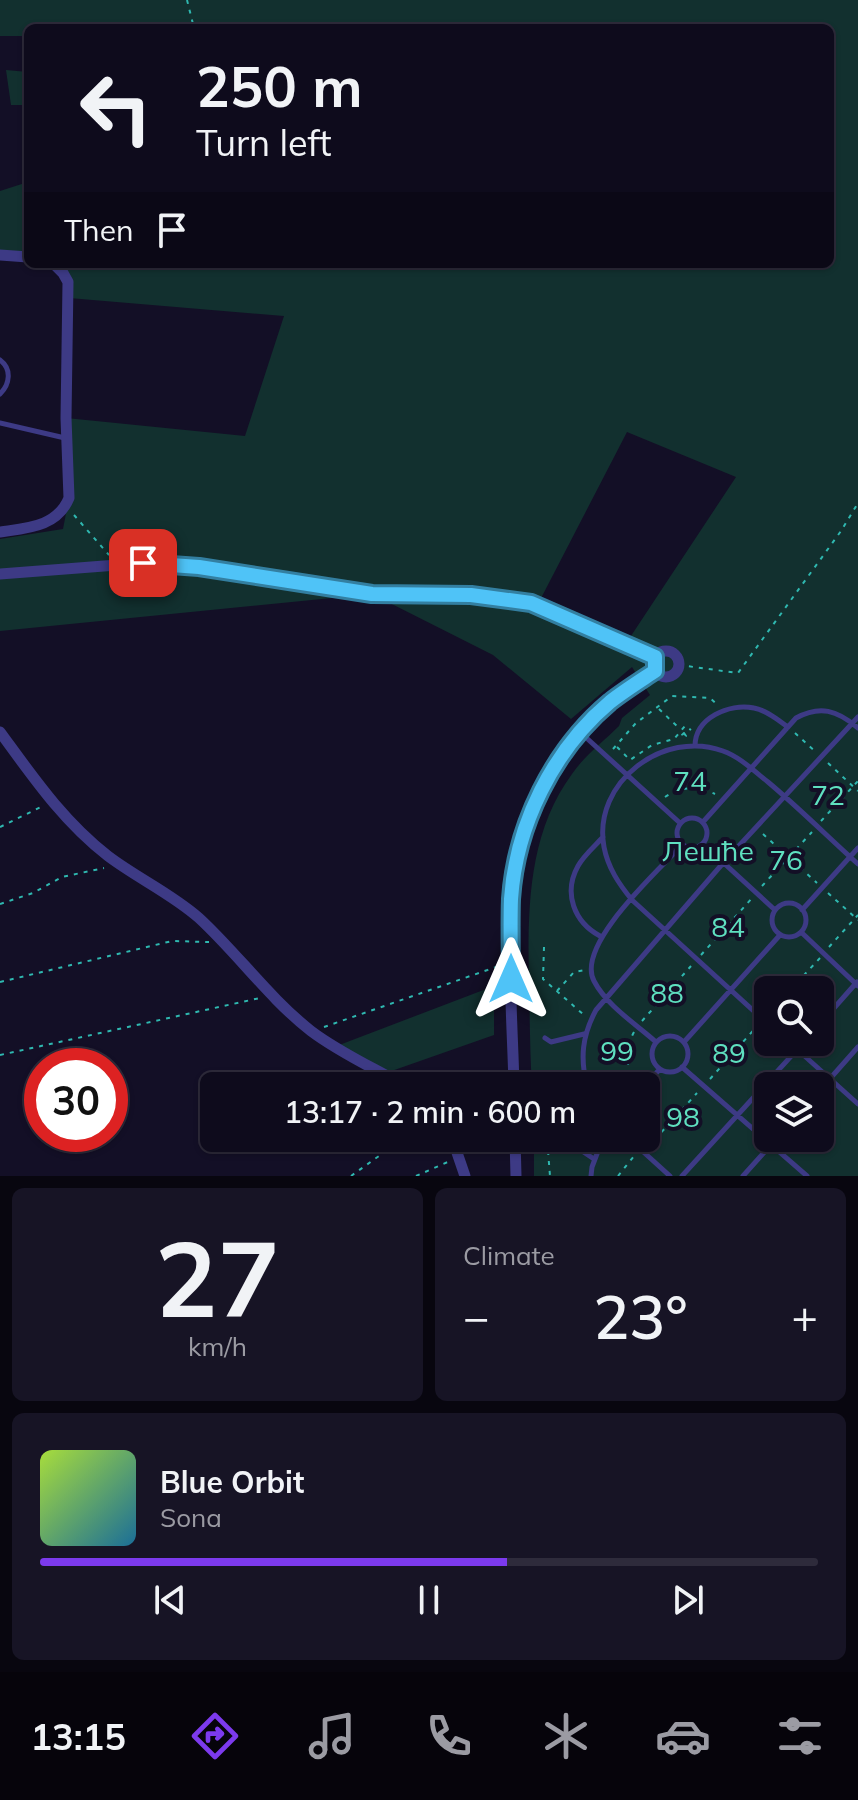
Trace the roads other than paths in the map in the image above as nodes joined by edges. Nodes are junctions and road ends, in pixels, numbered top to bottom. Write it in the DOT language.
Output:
graph roads {
  1 [pos="0,255"];
  2 [pos="24,257"];
  3 [pos="58,268"];
  4 [pos="0,360"];
  5 [pos="0,394"];
  6 [pos="0,423"];
  7 [pos="67,438"];
  8 [pos="0,532"];
  9 [pos="0,574"];
  10 [pos="655,657"];
  11 [pos="655,671"];
  12 [pos="858,717"];
  13 [pos="852,722"];
  14 [pos="788,727"];
  15 [pos="858,728"];
  16 [pos="0,732"];
  17 [pos="580,732"];
  18 [pos="695,746"];
  19 [pos="751,768"];
  20 [pos="627,774"];
  21 [pos="784,796"];
  22 [pos="703,822"];
  23 [pos="680,823"];
  24 [pos="604,836"];
  25 [pos="703,844"];
  26 [pos="682,845"];
  27 [pos="858,848"];
  28 [pos="850,857"];
  29 [pos="724,862"];
  30 [pos="858,864"];
  31 [pos="632,900"];
  32 [pos="775,910"];
  33 [pos="802,910"];
  34 [pos="665,930"];
  35 [pos="801,932"];
  36 [pos="780,935"];
  37 [pos="600,936"];
  38 [pos="857,983"];
  39 [pos="730,991"];
  40 [pos="606,997"];
  41 [pos="834,1008"];
  42 [pos="754,1012"];
  43 [pos="585,1034"];
  44 [pos="545,1038"];
  45 [pos="656,1042"];
  46 [pos="684,1042"];
  47 [pos="858,1047"];
  48 [pos="791,1056"];
  49 [pos="804,1056"];
  50 [pos="682,1067"];
  51 [pos="660,1069"];
  52 [pos="379,1072"];
  53 [pos="514,1072"];
  54 [pos="584,1072"];
  55 [pos="657,1072"];
  56 [pos="822,1072"];
  57 [pos="834,1074"];
  58 [pos="834,1083"];
  59 [pos="858,1104"];
  60 [pos="737,1114"];
  61 [pos="754,1130"];
  62 [pos="457,1152"];
  63 [pos="515,1152"];
  64 [pos="583,1152"];
  65 [pos="597,1152"];
  66 [pos="643,1152"];
  67 [pos="764,1152"];
  68 [pos="778,1152"];
  69 [pos="594,1160"];
  70 [pos="465,1176"];
  71 [pos="516,1176"];
  72 [pos="591,1176"];
  73 [pos="670,1176"];
  74 [pos="682,1176"];
  75 [pos="743,1176"];
  76 [pos="807,1176"];
  1 -- 2 [label="street"];
  3 -- 7 [label="street"];
  4 -- 5 [label="lane"];
  6 -- 7 [label="lane"];
  7 -- 8 [label="street"];
  9 -- 10 [label="street"];
  10 -- 11 [label="street"];
  10 -- 11 [label="street"];
  11 -- 17 [label="street"];
  12 -- 13 [label="lane"];
  13 -- 14 [label="lane"];
  13 -- 15 [label="lane"];
  13 -- 21 [label="lane"];
  14 -- 18 [label="lane"];
  14 -- 19 [label="lane"];
  16 -- 52 [label="street"];
  17 -- 20 [label="lane"];
  17 -- 53 [label="street"];
  18 -- 19 [label="lane"];
  18 -- 20 [label="lane"];
  19 -- 21 [label="lane"];
  19 -- 22 [label="lane"];
  20 -- 23 [label="lane"];
  20 -- 24 [label="lane"];
  21 -- 28 [label="lane"];
  21 -- 29 [label="lane"];
  22 -- 23 [label="lane"];
  22 -- 25 [label="lane"];
  23 -- 26 [label="lane"];
  24 -- 31 [label="lane"];
  24 -- 37 [label="lane"];
  25 -- 26 [label="lane"];
  25 -- 29 [label="lane"];
  26 -- 31 [label="lane"];
  27 -- 28 [label="lane"];
  28 -- 30 [label="lane"];
  28 -- 33 [label="lane"];
  29 -- 32 [label="lane"];
  29 -- 34 [label="lane"];
  31 -- 34 [label="lane"];
  31 -- 37 [label="lane"];
  32 -- 33 [label="lane"];
  32 -- 36 [label="lane"];
  33 -- 35 [label="lane"];
  34 -- 39 [label="lane"];
  34 -- 40 [label="lane"];
  35 -- 36 [label="lane"];
  35 -- 38 [label="lane"];
  36 -- 39 [label="lane"];
  37 -- 40 [label="lane"];
  38 -- 41 [label="lane"];
  39 -- 42 [label="lane"];
  39 -- 46 [label="lane"];
  40 -- 43 [label="lane"];
  40 -- 45 [label="lane"];
  43 -- 44 [label="lane"];
  43 -- 54 [label="lane"];
  45 -- 46 [label="lane"];
  45 -- 51 [label="lane"];
  46 -- 50 [label="lane"];
  47 -- 57 [label="lane"];
  48 -- 60 [label="lane"];
  49 -- 56 [label="lane"];
  50 -- 51 [label="lane"];
  50 -- 60 [label="lane"];
  51 -- 55 [label="lane"];
  58 -- 59 [label="lane"];
  60 -- 61 [label="lane"];
  60 -- 74 [label="lane"];
  62 -- 70 [label="street"];
  63 -- 71 [label="street"];
  64 -- 69 [label="lane"];
  65 -- 69 [label="lane"];
  66 -- 73 [label="lane"];
  67 -- 75 [label="lane"];
  68 -- 76 [label="lane"];
  69 -- 72 [label="lane"];
}
